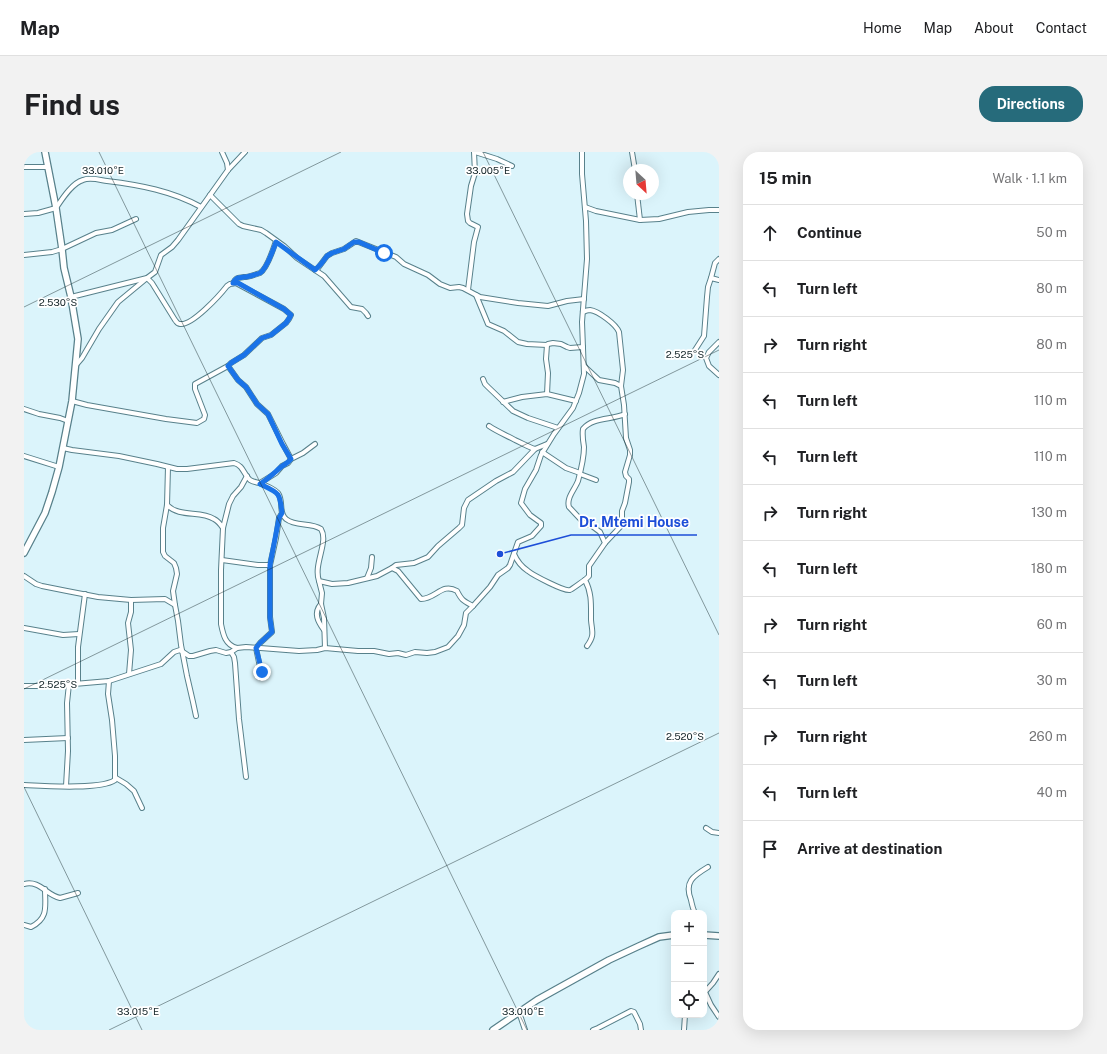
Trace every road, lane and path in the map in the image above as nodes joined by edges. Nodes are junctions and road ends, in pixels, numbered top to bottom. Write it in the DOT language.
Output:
graph roads {
  1 [pos="44,152"];
  2 [pos="222,152"];
  3 [pos="245,152"];
  4 [pos="475,152"];
  5 [pos="582,152"];
  6 [pos="632,152"];
  7 [pos="634,164"];
  8 [pos="512,166"];
  9 [pos="24,167"];
  10 [pos="48,167"];
  11 [pos="228,170"];
  12 [pos="210,195"];
  13 [pos="638,200"];
  14 [pos="201,207"];
  15 [pos="585,207"];
  16 [pos="56,208"];
  17 [pos="719,210"];
  18 [pos="24,214"];
  19 [pos="136,219"];
  20 [pos="640,220"];
  21 [pos="276,242"];
  22 [pos="62,250"];
  23 [pos="24,255"];
  24 [pos="719,259"];
  25 [pos="315,270"];
  26 [pos="147,278"];
  27 [pos="711,278"];
  28 [pos="719,280"];
  29 [pos="233,283"];
  30 [pos="468,290"];
  31 [pos="476,295"];
  32 [pos="71,297"];
  33 [pos="584,299"];
  34 [pos="583,312"];
  35 [pos="368,316"];
  36 [pos="719,342"];
  37 [pos="547,345"];
  38 [pos="583,347"];
  39 [pos="695,350"];
  40 [pos="76,365"];
  41 [pos="228,366"];
  42 [pos="584,366"];
  43 [pos="719,375"];
  44 [pos="483,379"];
  45 [pos="621,386"];
  46 [pos="547,394"];
  47 [pos="72,401"];
  48 [pos="576,401"];
  49 [pos="504,402"];
  50 [pos="24,409"];
  51 [pos="625,414"];
  52 [pos="68,421"];
  53 [pos="489,426"];
  54 [pos="558,428"];
  55 [pos="315,444"];
  56 [pos="547,444"];
  57 [pos="63,448"];
  58 [pos="535,449"];
  59 [pos="542,452"];
  60 [pos="24,456"];
  61 [pos="291,459"];
  62 [pos="168,467"];
  63 [pos="59,468"];
  64 [pos="580,473"];
  65 [pos="247,476"];
  66 [pos="596,480"];
  67 [pos="260,484"];
  68 [pos="167,505"];
  69 [pos="282,513"];
  70 [pos="223,528"];
  71 [pos="605,543"];
  72 [pos="24,553"];
  73 [pos="514,554"];
  74 [pos="372,557"];
  75 [pos="222,560"];
  76 [pos="270,565"];
  77 [pos="392,568"];
  78 [pos="24,576"];
  79 [pos="367,578"];
  80 [pos="585,580"];
  81 [pos="320,581"];
  82 [pos="85,594"];
  83 [pos="174,596"];
  84 [pos="165,599"];
  85 [pos="131,600"];
  86 [pos="175,605"];
  87 [pos="473,606"];
  88 [pos="24,628"];
  89 [pos="79,634"];
  90 [pos="588,646"];
  91 [pos="237,648"];
  92 [pos="256,648"];
  93 [pos="325,648"];
  94 [pos="183,652"];
  95 [pos="231,652"];
  96 [pos="129,674"];
  97 [pos="261,678"];
  98 [pos="109,681"];
  99 [pos="78,683"];
  100 [pos="69,684"];
  101 [pos="24,686"];
  102 [pos="196,716"];
  103 [pos="68,738"];
  104 [pos="24,740"];
  105 [pos="246,777"];
  106 [pos="116,778"];
  107 [pos="24,785"];
  108 [pos="66,786"];
  109 [pos="142,808"];
  110 [pos="706,828"];
  111 [pos="719,833"];
  112 [pos="708,867"];
  113 [pos="24,884"];
  114 [pos="45,889"];
  115 [pos="78,892"];
  116 [pos="694,910"];
  117 [pos="24,925"];
  118 [pos="671,935"];
  119 [pos="707,935"];
  120 [pos="719,936"];
  121 [pos="719,974"];
  122 [pos="707,990"];
  123 [pos="707,997"];
  124 [pos="519,1012"];
  125 [pos="719,1017"];
  126 [pos="685,1018"];
  127 [pos="493,1030"];
  128 [pos="525,1030"];
  129 [pos="593,1030"];
  130 [pos="641,1030"];
  131 [pos="684,1030"];
  1 -- 10 [label="main road"];
  2 -- 11 [label="street"];
  3 -- 11 [label="street"];
  4 -- 8 [label="street"];
  4 -- 30 [label="street"];
  5 -- 15 [label="street"];
  6 -- 7 [label="street"];
  9 -- 10 [label="street"];
  10 -- 16 [label="main road"];
  11 -- 12 [label="street"];
  12 -- 14 [label="street"];
  12 -- 21 [label="street"];
  13 -- 20 [label="street"];
  14 -- 16 [label="street"];
  14 -- 26 [label="street"];
  15 -- 20 [label="street"];
  15 -- 33 [label="street"];
  16 -- 18 [label="street"];
  16 -- 22 [label="main road"];
  17 -- 20 [label="street"];
  19 -- 22 [label="street"];
  21 -- 25 [label="street"];
  21 -- 29 [label="street"];
  22 -- 23 [label="street"];
  22 -- 32 [label="main road"];
  24 -- 27 [label="street"];
  25 -- 30 [label="street"];
  25 -- 35 [label="street"];
  26 -- 29 [label="street"];
  26 -- 32 [label="street"];
  26 -- 40 [label="street"];
  27 -- 28 [label="street"];
  27 -- 39 [label="street"];
  29 -- 41 [label="street"];
  30 -- 31 [label="street"];
  31 -- 33 [label="street"];
  31 -- 37 [label="street"];
  32 -- 40 [label="main road"];
  33 -- 34 [label="street"];
  34 -- 38 [label="street"];
  34 -- 45 [label="street"];
  36 -- 43 [label="street"];
  37 -- 38 [label="street"];
  37 -- 46 [label="street"];
  38 -- 42 [label="street"];
  40 -- 47 [label="main road"];
  41 -- 47 [label="street"];
  41 -- 61 [label="street"];
  42 -- 45 [label="street"];
  42 -- 48 [label="street"];
  44 -- 49 [label="street"];
  45 -- 51 [label="street"];
  46 -- 48 [label="street"];
  46 -- 49 [label="street"];
  47 -- 52 [label="main road"];
  48 -- 54 [label="street"];
  49 -- 54 [label="street"];
  50 -- 52 [label="street"];
  51 -- 64 [label="street"];
  51 -- 71 [label="street"];
  52 -- 57 [label="main road"];
  53 -- 58 [label="street"];
  54 -- 56 [label="street"];
  55 -- 61 [label="street"];
  56 -- 58 [label="street"];
  56 -- 59 [label="street"];
  57 -- 62 [label="street"];
  57 -- 63 [label="main road"];
  58 -- 77 [label="street"];
  59 -- 64 [label="street"];
  59 -- 73 [label="street"];
  60 -- 63 [label="street"];
  61 -- 67 [label="street"];
  62 -- 65 [label="street"];
  62 -- 68 [label="street"];
  63 -- 72 [label="main road"];
  64 -- 66 [label="street"];
  64 -- 71 [label="street"];
  65 -- 67 [label="street"];
  65 -- 70 [label="street"];
  67 -- 69 [label="street"];
  68 -- 70 [label="street"];
  68 -- 83 [label="street"];
  69 -- 76 [label="street"];
  69 -- 81 [label="street"];
  70 -- 75 [label="street"];
  71 -- 80 [label="street"];
  73 -- 80 [label="street"];
  73 -- 87 [label="street"];
  74 -- 79 [label="street"];
  75 -- 76 [label="street"];
  75 -- 91 [label="street"];
  76 -- 92 [label="street"];
  77 -- 79 [label="street"];
  77 -- 87 [label="street"];
  78 -- 82 [label="street"];
  79 -- 81 [label="street"];
  80 -- 90 [label="street"];
  81 -- 93 [label="street"];
  82 -- 85 [label="street"];
  82 -- 89 [label="street"];
  83 -- 84 [label="street"];
  83 -- 86 [label="street"];
  84 -- 85 [label="street"];
  84 -- 86 [label="street"];
  85 -- 96 [label="street"];
  86 -- 94 [label="street"];
  87 -- 93 [label="street"];
  88 -- 89 [label="street"];
  89 -- 99 [label="street"];
  91 -- 92 [label="street"];
  91 -- 95 [label="street"];
  92 -- 93 [label="street"];
  92 -- 97 [label="street"];
  94 -- 95 [label="street"];
  94 -- 96 [label="street"];
  94 -- 102 [label="street"];
  95 -- 105 [label="street"];
  96 -- 98 [label="street"];
  98 -- 99 [label="street"];
  98 -- 106 [label="street"];
  99 -- 100 [label="street"];
  100 -- 101 [label="street"];
  100 -- 103 [label="street"];
  103 -- 104 [label="street"];
  103 -- 108 [label="street"];
  106 -- 108 [label="street"];
  106 -- 109 [label="street"];
  107 -- 108 [label="street"];
  110 -- 111 [label="street"];
  112 -- 116 [label="street"];
  113 -- 114 [label="street"];
  114 -- 115 [label="street"];
  114 -- 117 [label="street"];
  118 -- 124 [label="main road"];
  119 -- 120 [label="main road"];
  121 -- 122 [label="street"];
  123 -- 125 [label="street"];
  124 -- 127 [label="main road"];
  124 -- 128 [label="street"];
  126 -- 131 [label="street"];
  129 -- 130 [label="street"];
}
